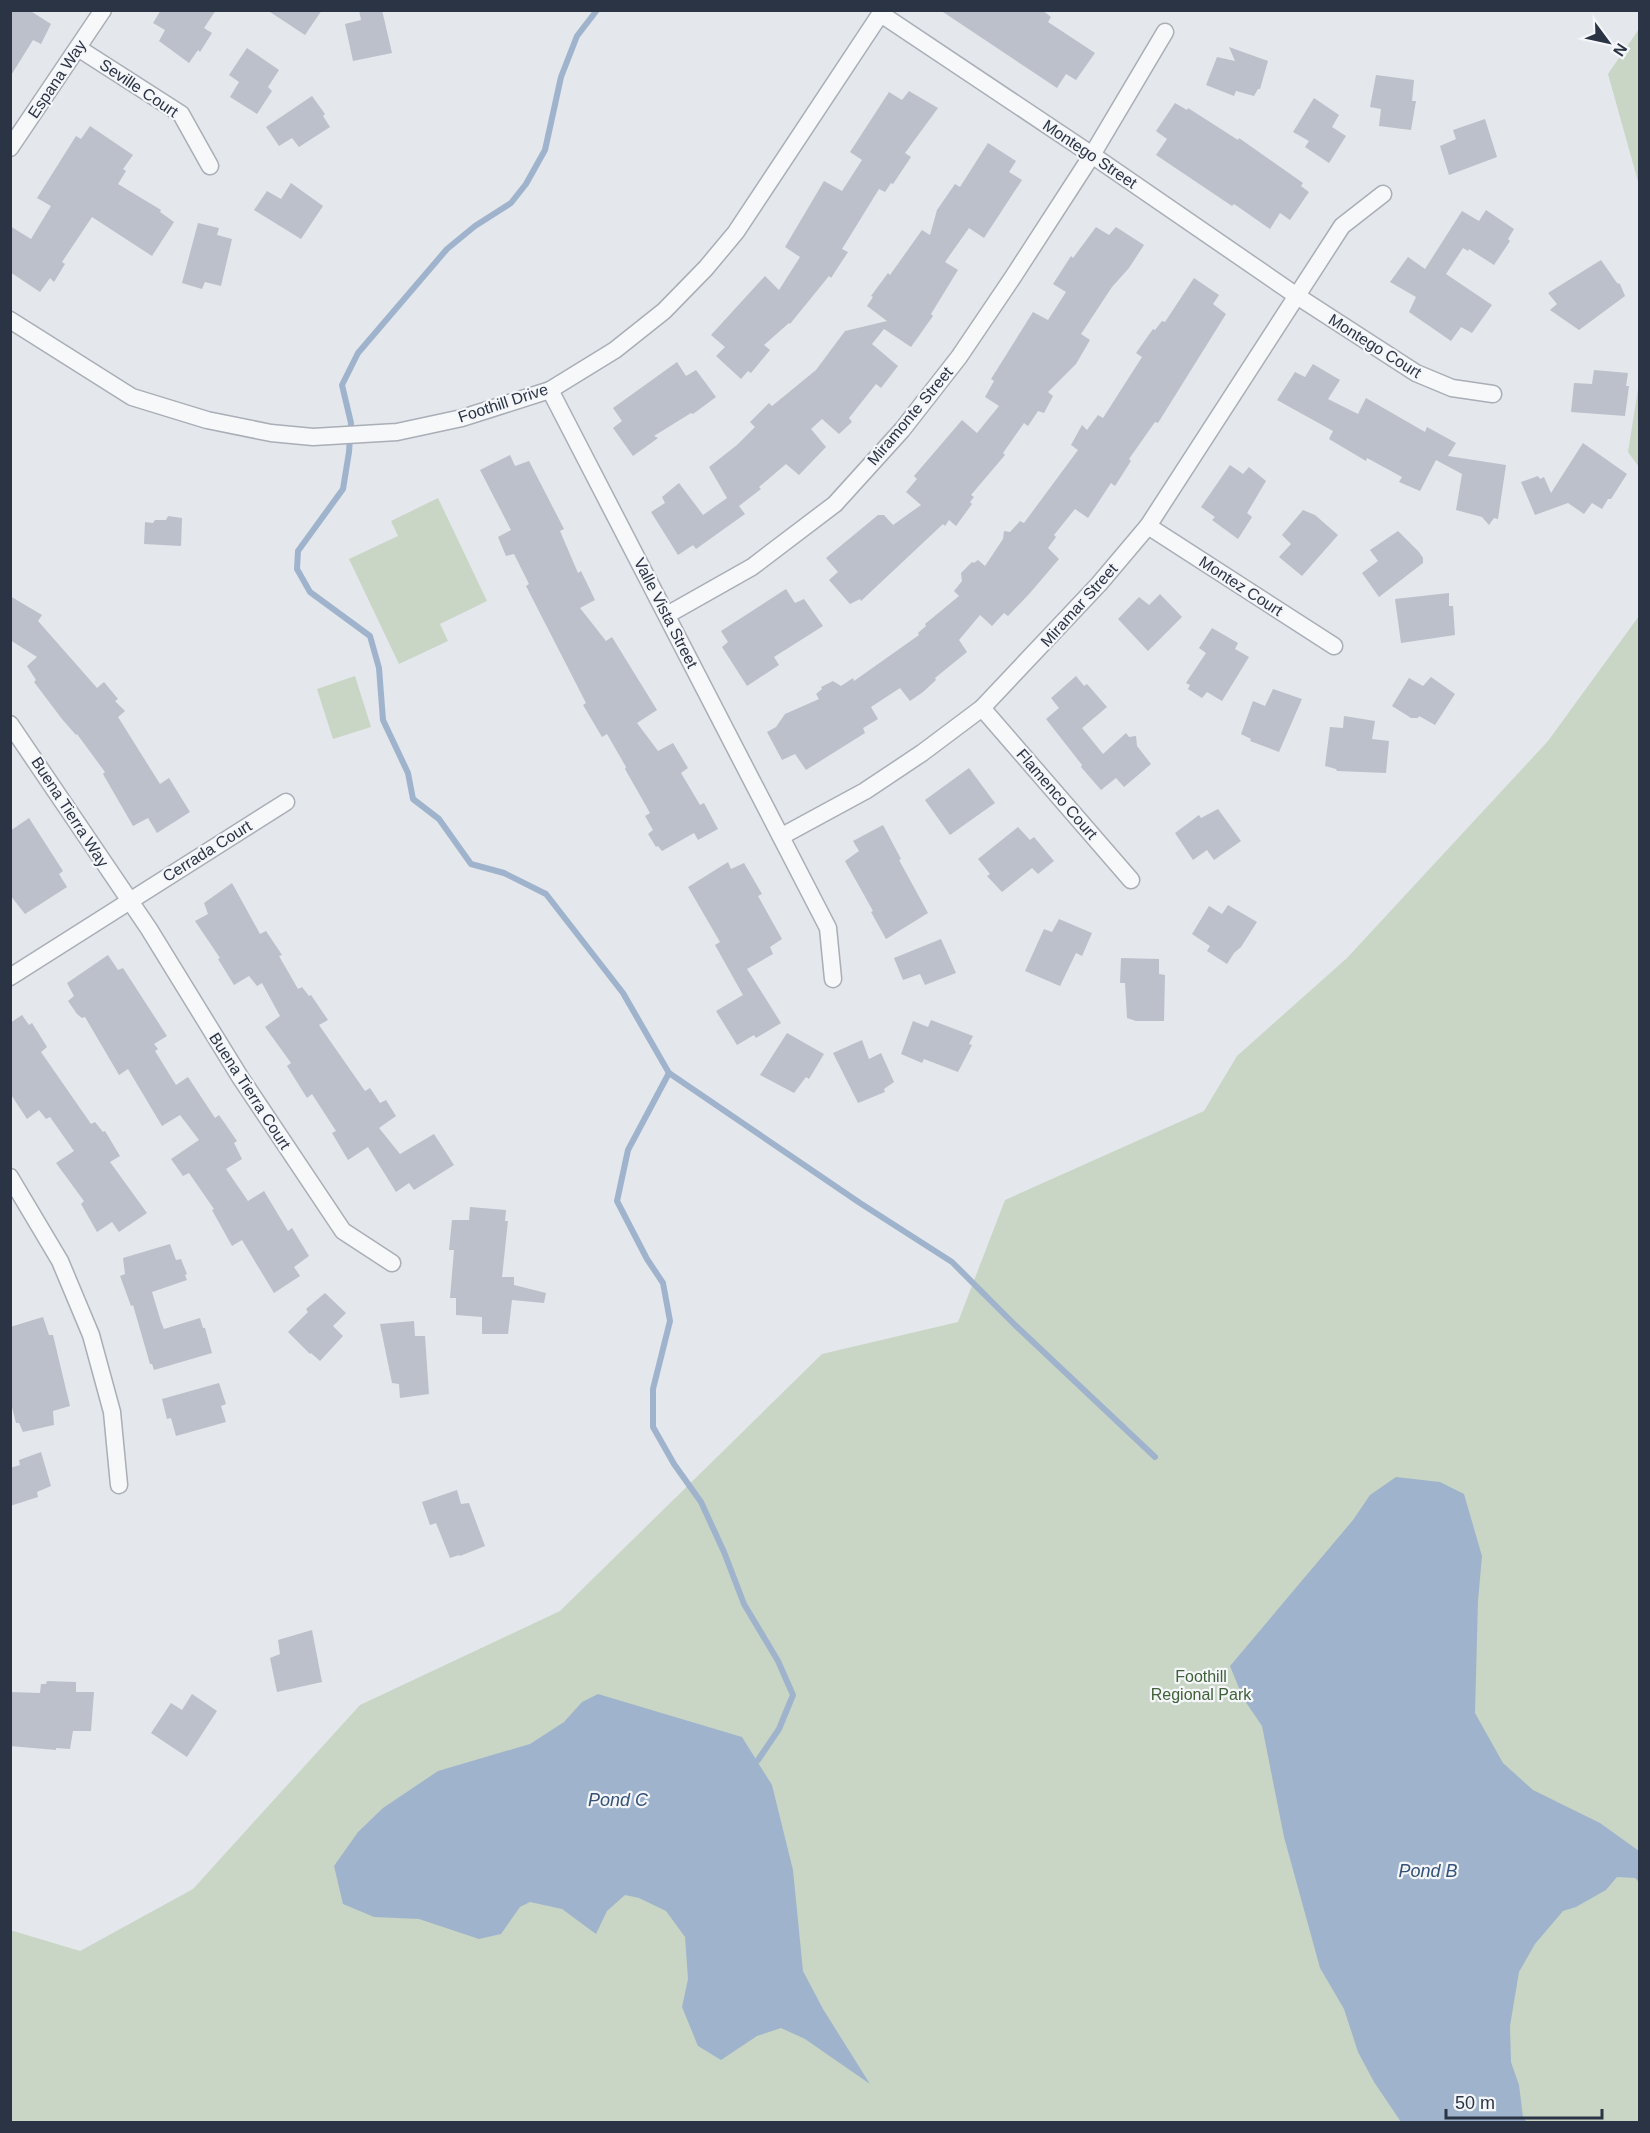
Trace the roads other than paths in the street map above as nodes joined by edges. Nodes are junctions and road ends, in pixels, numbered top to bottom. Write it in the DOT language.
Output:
graph roads {
  1 [pos="103,10"];
  2 [pos="882,12"];
  3 [pos="1165,32"];
  4 [pos="78,48"];
  5 [pos="10,148"];
  6 [pos="1092,155"];
  7 [pos="210,166"];
  8 [pos="1383,194"];
  9 [pos="1297,296"];
  10 [pos="10,320"];
  11 [pos="550,390"];
  12 [pos="1493,394"];
  13 [pos="1148,526"];
  14 [pos="667,615"];
  15 [pos="1334,646"];
  16 [pos="982,708"];
  17 [pos="10,724"];
  18 [pos="286,802"];
  19 [pos="782,836"];
  20 [pos="1131,880"];
  21 [pos="129,901"];
  22 [pos="10,977"];
  23 [pos="833,979"];
  24 [pos="10,1177"];
  25 [pos="392,1263"];
  26 [pos="119,1485"];
  1 -- 4 [label="street, Espana Way"];
  2 -- 6 [label="street, Montego Street"];
  2 -- 11 [label="street, Foothill Drive"];
  3 -- 6 [label="street, Miramonte Street"];
  4 -- 5 [label="street, Espana Way"];
  4 -- 7 [label="street, Seville Court"];
  6 -- 9 [label="street, Montego Street"];
  6 -- 14 [label="street, Miramonte Street"];
  8 -- 9 [label="street, Miramar Street"];
  9 -- 12 [label="street, Montego Court"];
  9 -- 13 [label="street, Miramar Street"];
  10 -- 11 [label="street, Foothill Drive"];
  11 -- 14 [label="street, Valle Vista Street"];
  13 -- 15 [label="street, Montez Court"];
  13 -- 16 [label="street, Miramar Street"];
  14 -- 19 [label="street, Valle Vista Street"];
  16 -- 19 [label="street, Miramar Street"];
  16 -- 20 [label="street, Flamenco Court"];
  17 -- 21 [label="street, Buena Tierra Way"];
  18 -- 21 [label="street, Cerrada Court"];
  19 -- 23 [label="street, Valle Vista Street"];
  21 -- 22 [label="street, Cerrada Court"];
  21 -- 25 [label="street, Buena Tierra Court"];
  24 -- 26 [label="street"];
}
